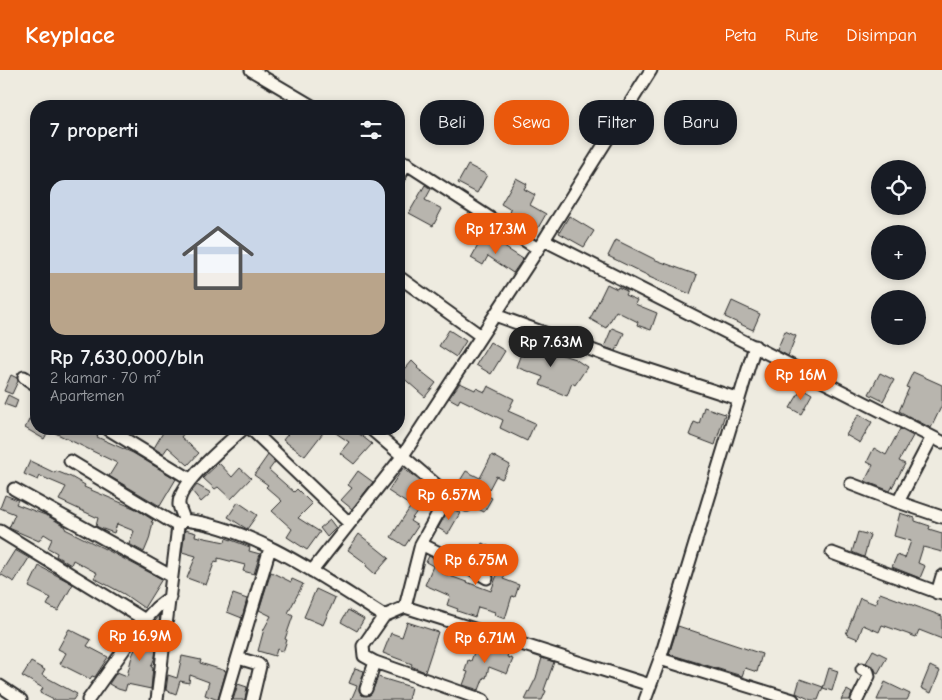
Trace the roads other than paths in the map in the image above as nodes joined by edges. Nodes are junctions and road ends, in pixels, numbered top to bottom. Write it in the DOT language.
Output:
graph roads {
  1 [pos="251,70"];
  2 [pos="651,70"];
  3 [pos="302,100"];
  4 [pos="405,162"];
  5 [pos="541,245"];
  6 [pos="405,281"];
  7 [pos="495,315"];
  8 [pos="481,336"];
  9 [pos="755,346"];
  10 [pos="24,377"];
  11 [pos="30,381"];
  12 [pos="739,399"];
  13 [pos="118,435"];
  14 [pos="237,435"];
  15 [pos="257,435"];
  16 [pos="378,435"];
  17 [pos="937,440"];
  18 [pos="402,457"];
  19 [pos="70,461"];
  20 [pos="190,479"];
  21 [pos="851,484"];
  22 [pos="14,489"];
  23 [pos="448,495"];
  24 [pos="898,502"];
  25 [pos="467,505"];
  26 [pos="942,517"];
  27 [pos="181,523"];
  28 [pos="349,524"];
  29 [pos="0,531"];
  30 [pos="421,544"];
  31 [pos="270,548"];
  32 [pos="832,553"];
  33 [pos="312,571"];
  34 [pos="171,576"];
  35 [pos="942,576"];
  36 [pos="487,578"];
  37 [pos="939,593"];
  38 [pos="170,597"];
  39 [pos="404,607"];
  40 [pos="384,616"];
  41 [pos="145,620"];
  42 [pos="238,658"];
  43 [pos="660,659"];
  44 [pos="375,662"];
  45 [pos="862,669"];
  46 [pos="650,685"];
  47 [pos="0,686"];
  48 [pos="366,689"];
  49 [pos="160,699"];
  50 [pos="21,700"];
  51 [pos="88,700"];
  52 [pos="225,700"];
  53 [pos="252,700"];
  54 [pos="483,700"];
  55 [pos="645,700"];
  56 [pos="793,700"];
  57 [pos="857,700"];
  1 -- 3 [label="street"];
  2 -- 5 [label="street"];
  4 -- 5 [label="street"];
  5 -- 7 [label="street"];
  5 -- 9 [label="street"];
  6 -- 8 [label="street"];
  7 -- 8 [label="street"];
  7 -- 12 [label="street"];
  8 -- 18 [label="street"];
  9 -- 12 [label="street"];
  9 -- 17 [label="street"];
  10 -- 11 [label="street"];
  12 -- 43 [label="street"];
  13 -- 20 [label="street"];
  14 -- 20 [label="street"];
  15 -- 28 [label="street"];
  16 -- 18 [label="street"];
  17 -- 24 [label="street"];
  18 -- 23 [label="street"];
  18 -- 28 [label="street"];
  19 -- 27 [label="street"];
  20 -- 27 [label="street"];
  21 -- 24 [label="street"];
  22 -- 34 [label="street"];
  23 -- 25 [label="street"];
  23 -- 30 [label="street"];
  24 -- 26 [label="street"];
  27 -- 31 [label="street"];
  27 -- 34 [label="street"];
  28 -- 33 [label="street"];
  29 -- 41 [label="street"];
  30 -- 36 [label="street"];
  30 -- 39 [label="street"];
  31 -- 33 [label="street"];
  31 -- 42 [label="street"];
  32 -- 37 [label="street"];
  33 -- 40 [label="street"];
  34 -- 38 [label="street"];
  35 -- 37 [label="street"];
  38 -- 41 [label="street"];
  38 -- 49 [label="street"];
  39 -- 40 [label="street"];
  39 -- 46 [label="street"];
  40 -- 44 [label="street"];
  41 -- 51 [label="street"];
  42 -- 52 [label="street"];
  42 -- 53 [label="street"];
  43 -- 46 [label="street"];
  43 -- 56 [label="street"];
  44 -- 48 [label="street"];
  44 -- 54 [label="street"];
  45 -- 57 [label="street"];
  46 -- 55 [label="street"];
  47 -- 50 [label="street"];
}
